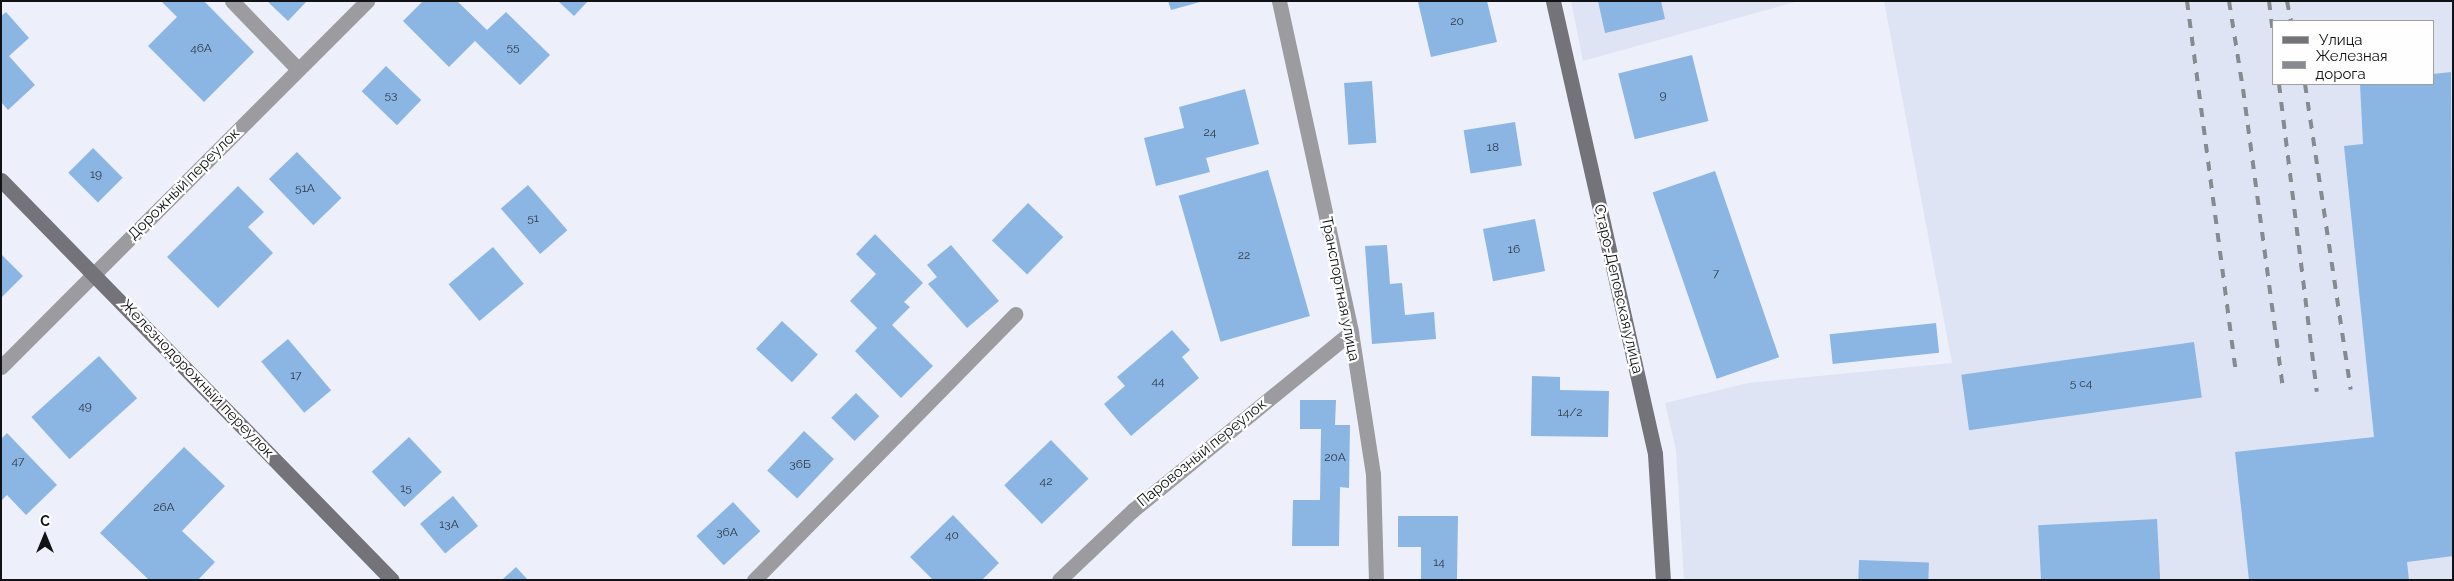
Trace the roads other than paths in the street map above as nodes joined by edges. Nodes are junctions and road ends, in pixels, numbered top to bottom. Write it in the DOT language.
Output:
graph roads {
  1 [pos="232,1"];
  2 [pos="367,1"];
  3 [pos="1279,1"];
  4 [pos="1553,1"];
  5 [pos="298,69"];
  6 [pos="1,180"];
  7 [pos="95,275"];
  8 [pos="1015,314"];
  9 [pos="1351,332"];
  10 [pos="1,366"];
  11 [pos="392,580"];
  12 [pos="754,580"];
  13 [pos="1059,580"];
  14 [pos="1376,580"];
  15 [pos="1663,580"];
  1 -- 5 [label="street"];
  2 -- 5 [label="street, Дорожный переулок"];
  3 -- 9 [label="street, Транспортная улица"];
  4 -- 15 [label="main road, Старо-Деповская улица"];
  5 -- 7 [label="street, Дорожный переулок"];
  6 -- 7 [label="main road, Железнодорожный переулок"];
  7 -- 10 [label="street, Дорожный переулок"];
  7 -- 11 [label="main road, Железнодорожный переулок"];
  8 -- 12 [label="street"];
  9 -- 13 [label="street, Паровозный переулок"];
  9 -- 14 [label="street, Транспортная улица"];
}
